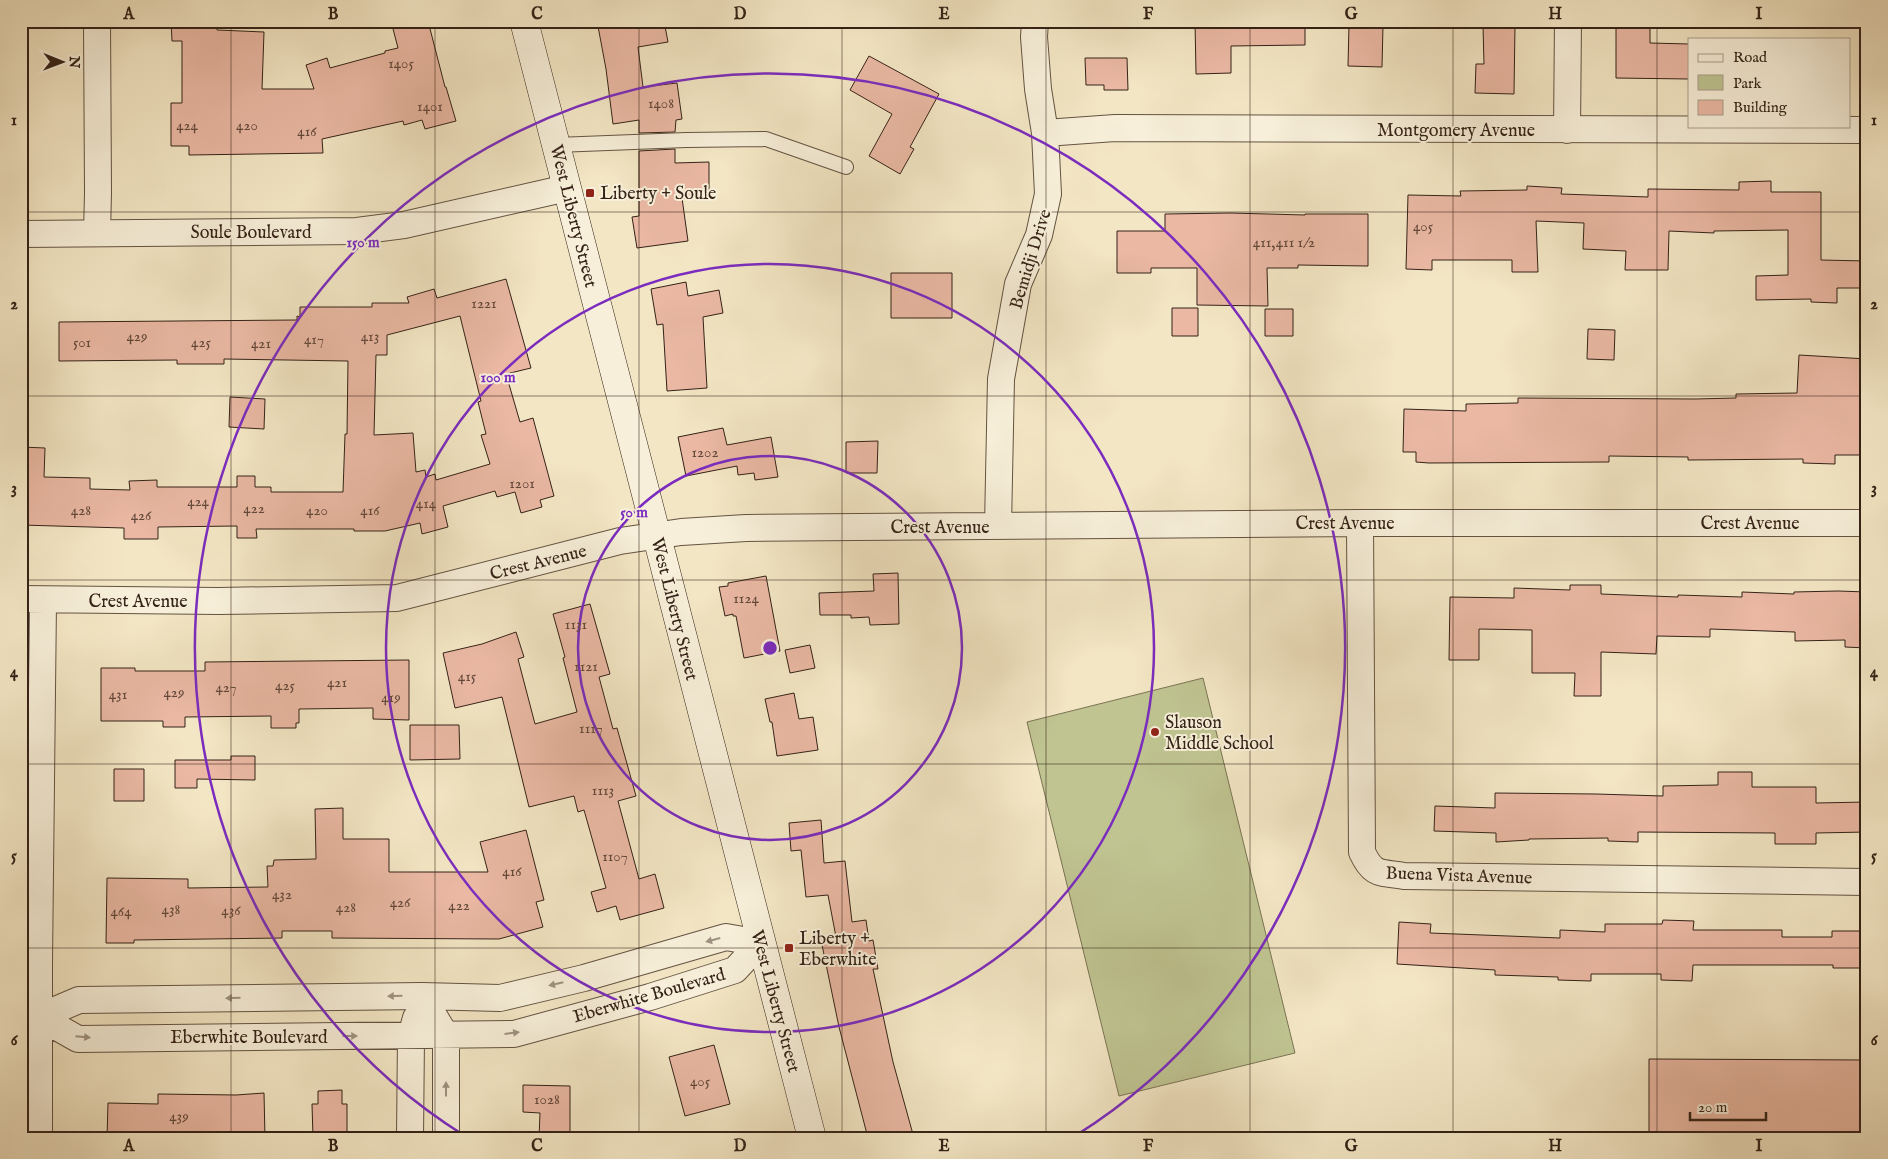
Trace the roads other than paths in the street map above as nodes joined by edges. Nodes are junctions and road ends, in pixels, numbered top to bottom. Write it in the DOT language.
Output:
graph roads {
  1 [pos="97,21"];
  2 [pos="524,21"];
  3 [pos="1035,21"];
  4 [pos="1568,21"];
  5 [pos="1567,130"];
  6 [pos="1867,130"];
  7 [pos="1045,133"];
  8 [pos="556,145"];
  9 [pos="846,168"];
  10 [pos="566,188"];
  11 [pos="97,233"];
  12 [pos="21,234"];
  13 [pos="1360,523"];
  14 [pos="1867,523"];
  15 [pos="998,526"];
  16 [pos="657,537"];
  17 [pos="32,600"];
  18 [pos="1867,882"];
  19 [pos="760,943"];
  20 [pos="422,996"];
  21 [pos="30,1017"];
  22 [pos="411,1036"];
  23 [pos="446,1036"];
  24 [pos="39,1138"];
  25 [pos="410,1138"];
  26 [pos="446,1138"];
  27 [pos="812,1138"];
  1 -- 11 [label="street"];
  2 -- 8 [label="main road, West Liberty Street"];
  3 -- 7 [label="street, Bemidji Drive"];
  4 -- 5 [label="street"];
  5 -- 6 [label="street, Montgomery Avenue"];
  5 -- 7 [label="street, Montgomery Avenue"];
  7 -- 15 [label="street, Bemidji Drive"];
  8 -- 9 [label="lane"];
  8 -- 10 [label="main road, West Liberty Street"];
  10 -- 11 [label="street, Soule Boulevard"];
  10 -- 16 [label="main road, West Liberty Street"];
  11 -- 12 [label="street, Soule Boulevard"];
  13 -- 14 [label="street, Crest Avenue"];
  13 -- 15 [label="street, Crest Avenue"];
  13 -- 18 [label="street, Buena Vista Avenue"];
  15 -- 16 [label="street, Crest Avenue"];
  16 -- 17 [label="street, Crest Avenue"];
  16 -- 19 [label="main road, West Liberty Street"];
  17 -- 21 [label="street"];
  19 -- 20 [label="street, Eberwhite Boulevard, one-way"];
  23 -- 19 [label="street, Eberwhite Boulevard, one-way"];
  19 -- 27 [label="main road, West Liberty Street"];
  20 -- 21 [label="street, Eberwhite Boulevard, one-way"];
  20 -- 22 [label="street"];
  20 -- 23 [label="street"];
  21 -- 22 [label="street, Eberwhite Boulevard, one-way"];
  21 -- 24 [label="street"];
  22 -- 23 [label="street, Eberwhite Boulevard"];
  22 -- 25 [label="street"];
  26 -- 23 [label="street, one-way"];
}
